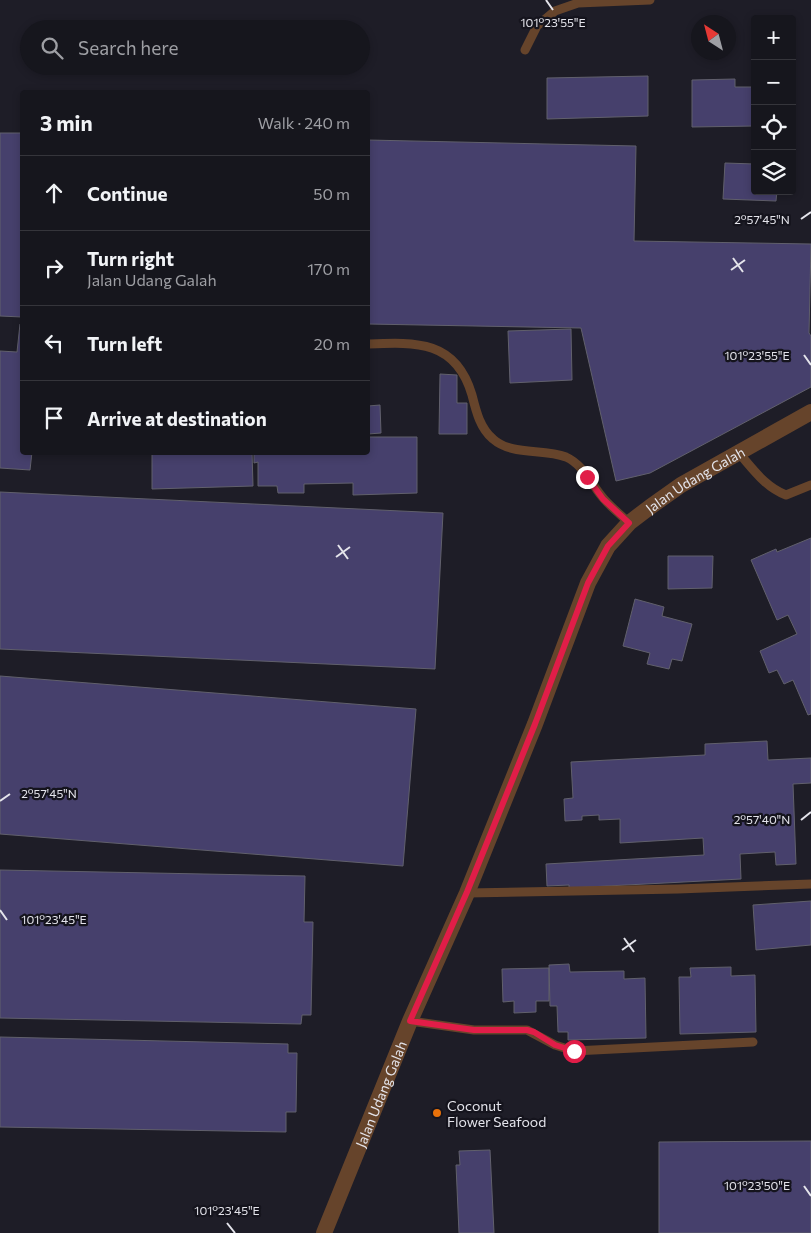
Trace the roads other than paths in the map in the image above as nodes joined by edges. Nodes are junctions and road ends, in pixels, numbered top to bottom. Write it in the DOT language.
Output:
graph roads {
  1 [pos="650,0"];
  2 [pos="525,50"];
  3 [pos="370,344"];
  4 [pos="811,412"];
  5 [pos="738,452"];
  6 [pos="811,485"];
  7 [pos="629,523"];
  8 [pos="811,884"];
  9 [pos="467,892"];
  10 [pos="410,1021"];
  11 [pos="753,1042"];
  12 [pos="324,1233"];
  1 -- 2 [label="lane"];
  3 -- 7 [label="lane"];
  4 -- 5 [label="street, Jalan Udang Galah"];
  5 -- 6 [label="lane"];
  5 -- 7 [label="street, Jalan Udang Galah"];
  7 -- 9 [label="street, Jalan Udang Galah"];
  8 -- 9 [label="lane"];
  9 -- 10 [label="street, Jalan Udang Galah"];
  10 -- 11 [label="lane"];
  10 -- 12 [label="street, Jalan Udang Galah"];
}
